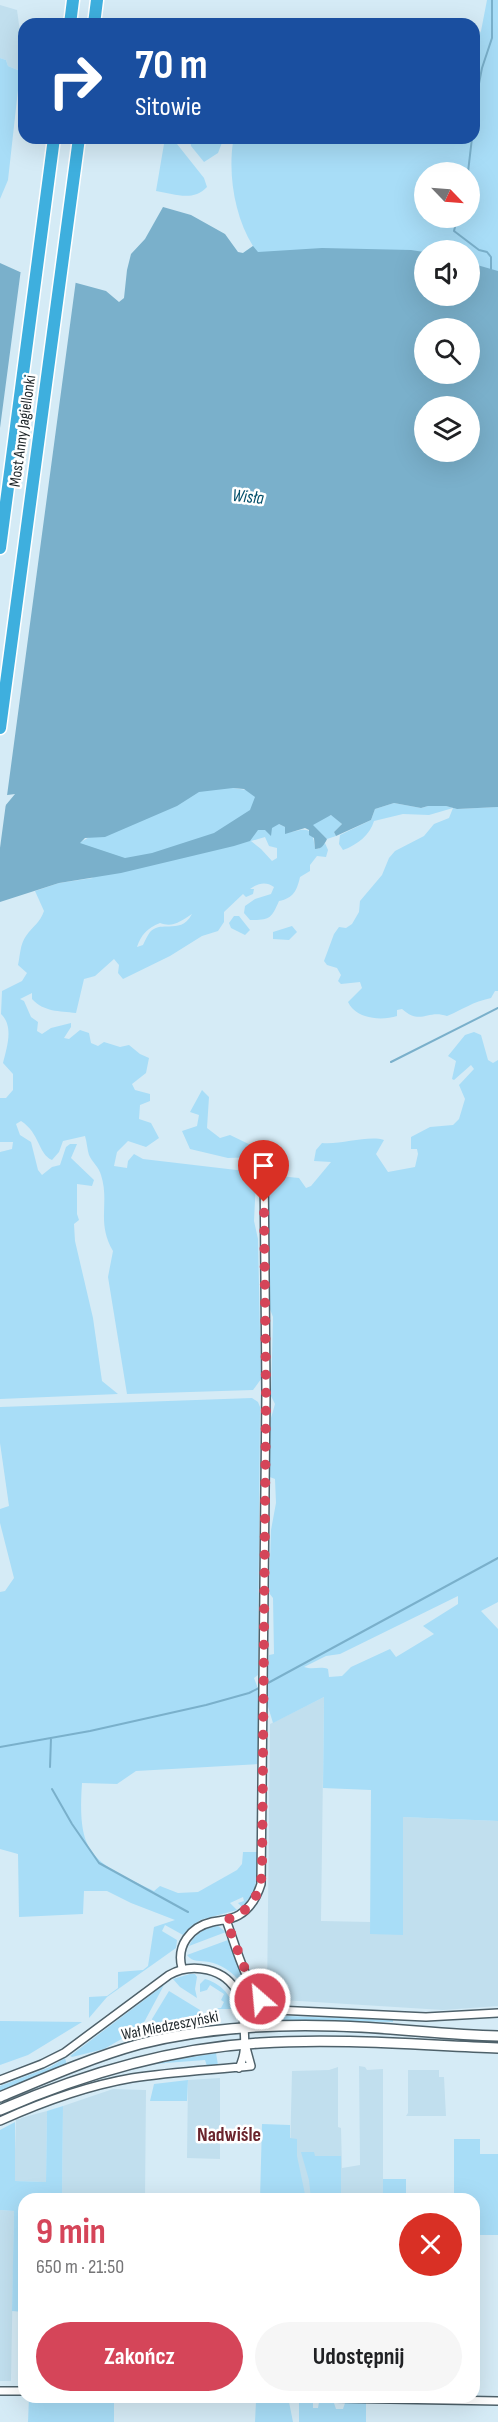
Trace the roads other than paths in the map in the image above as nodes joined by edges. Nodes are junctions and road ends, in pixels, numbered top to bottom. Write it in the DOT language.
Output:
graph roads {
  1 [pos="73,0"];
  2 [pos="98,0"];
  3 [pos="71,18"];
  4 [pos="95,18"];
  5 [pos="53,144"];
  6 [pos="78,144"];
  7 [pos="0,548"];
  8 [pos="0,728"];
  9 [pos="264,1161"];
  10 [pos="226,1920"];
  11 [pos="183,1968"];
  12 [pos="498,2013"];
  13 [pos="244,2028"];
  14 [pos="498,2036"];
  15 [pos="245,2044"];
  16 [pos="498,2048"];
  17 [pos="239,2068"];
  18 [pos="0,2080"];
  19 [pos="0,2097"];
  20 [pos="0,2110"];
  21 [pos="0,2121"];
  22 [pos="0,2391"];
  23 [pos="18,2391"];
  24 [pos="480,2401"];
  25 [pos="498,2401"];
  1 -- 3 [label="highway"];
  2 -- 4 [label="highway"];
  5 -- 7 [label="highway, Most Anny Jagiellonki"];
  6 -- 8 [label="highway, Most Anny Jagiellonki"];
  9 -- 10 [label="street"];
  10 -- 11 [label="street"];
  10 -- 12 [label="street"];
  11 -- 13 [label="street"];
  11 -- 18 [label="street"];
  13 -- 14 [label="main road, Wał Miedzeszyński"];
  13 -- 15 [label="street"];
  13 -- 19 [label="main road, Wał Miedzeszyński"];
  15 -- 16 [label="main road, Wał Miedzeszyński"];
  15 -- 17 [label="street"];
  15 -- 17 [label="street"];
  15 -- 20 [label="main road, Wał Miedzeszyński"];
  17 -- 21 [label="street"];
  22 -- 23 [label="street"];
  24 -- 25 [label="street"];
}
